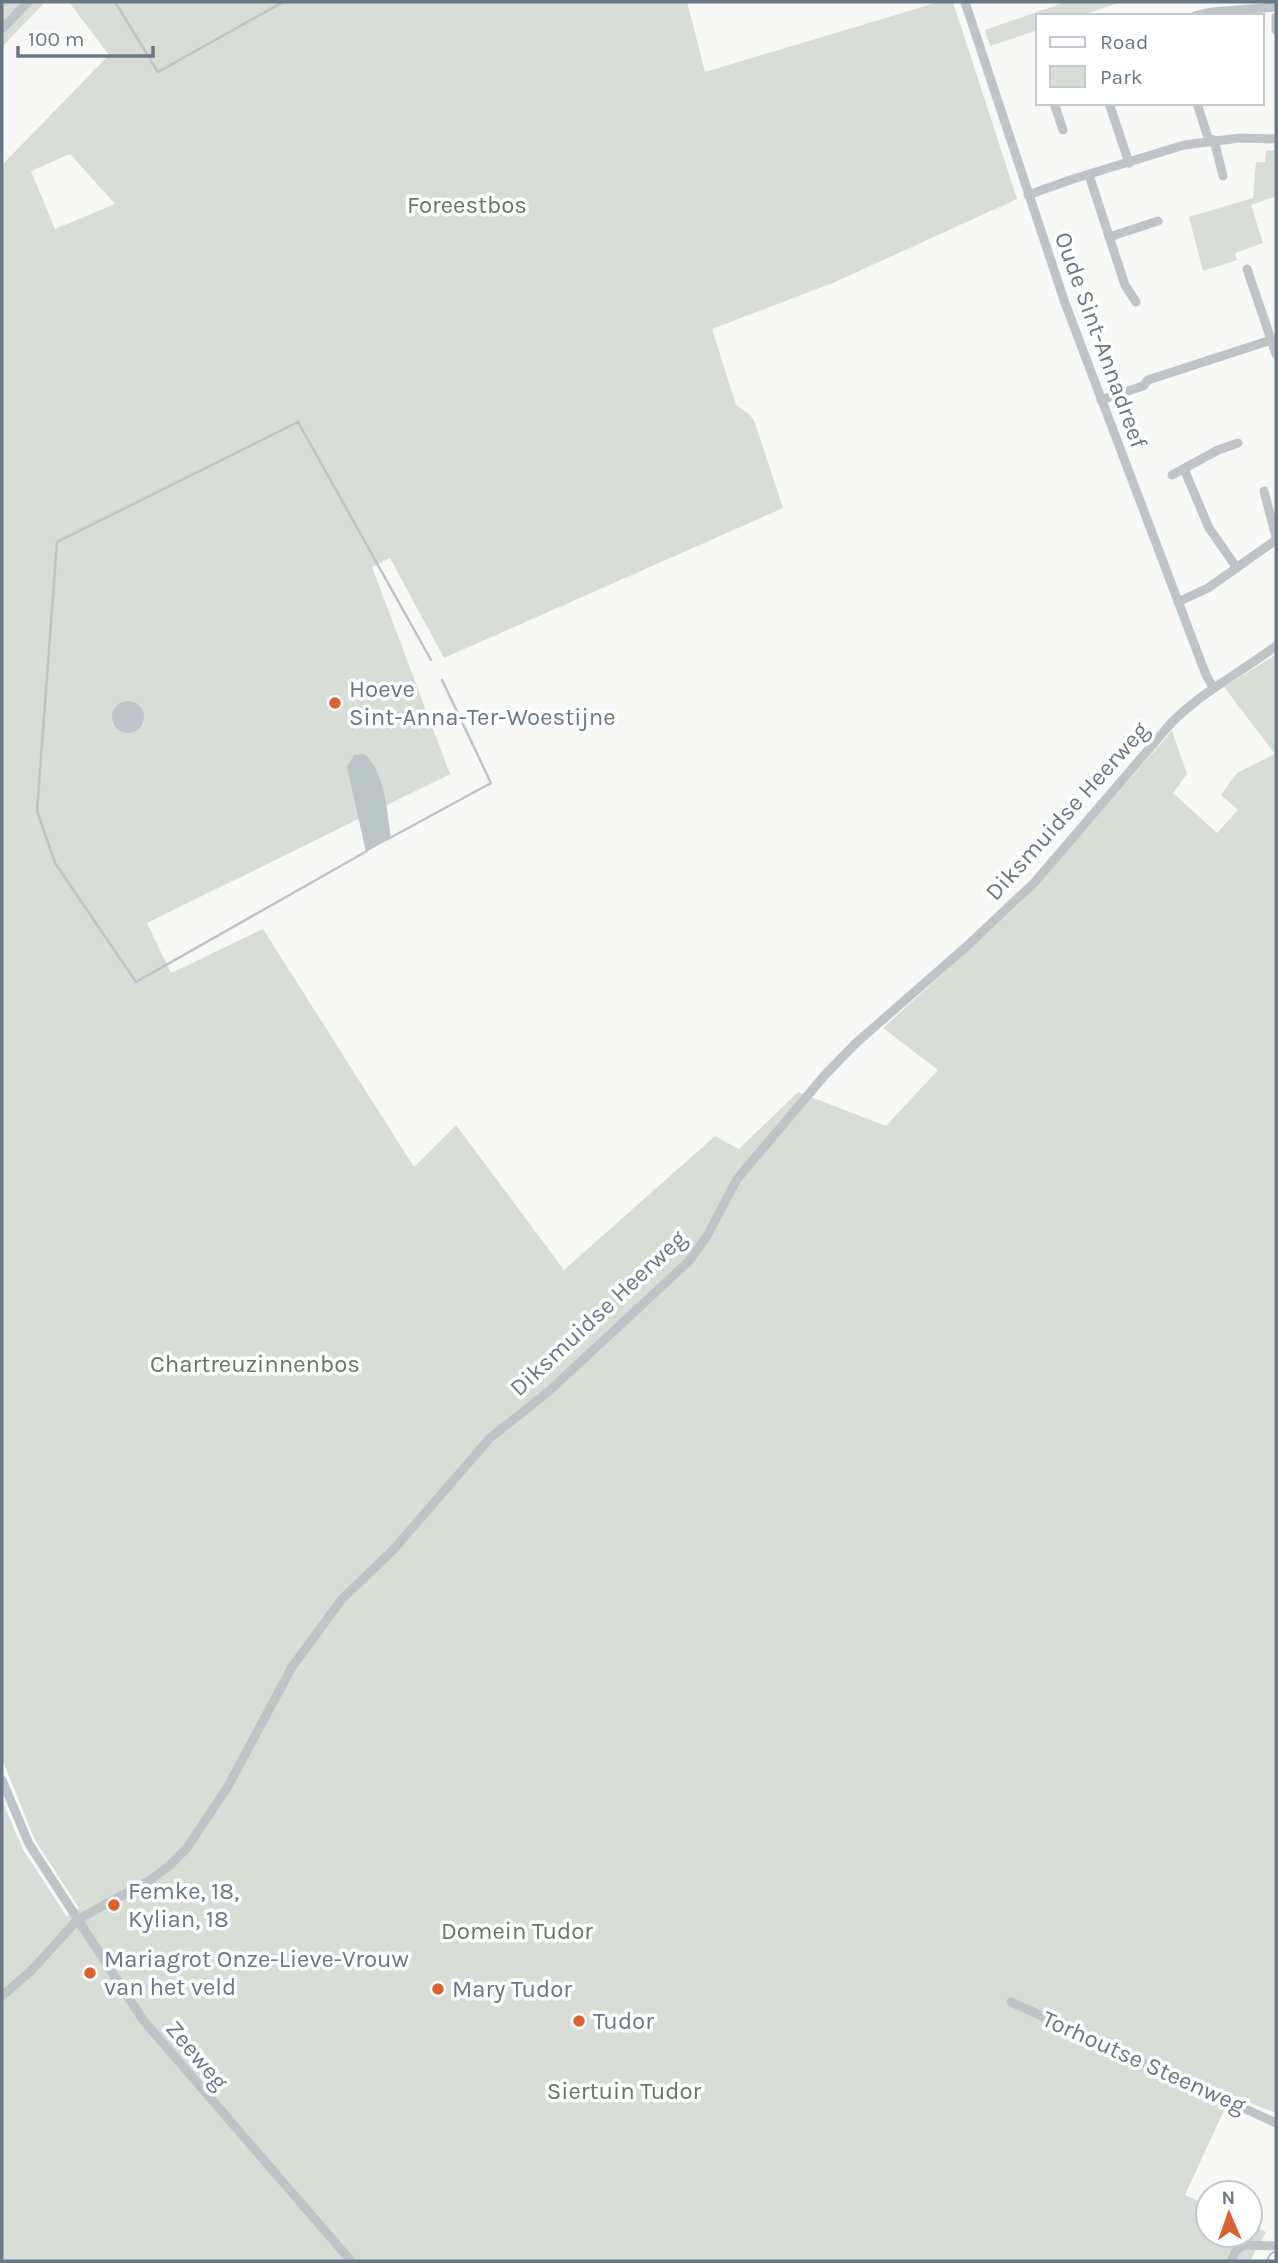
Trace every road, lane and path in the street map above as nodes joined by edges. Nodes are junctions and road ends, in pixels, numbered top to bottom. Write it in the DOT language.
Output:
graph roads {
  1 [pos="28,2"];
  2 [pos="965,2"];
  3 [pos="1276,7"];
  4 [pos="1204,14"];
  5 [pos="1276,17"];
  6 [pos="2,29"];
  7 [pos="1276,30"];
  8 [pos="1057,105"];
  9 [pos="1110,105"];
  10 [pos="1198,105"];
  11 [pos="1063,130"];
  12 [pos="1276,139"];
  13 [pos="1214,140"];
  14 [pos="1129,163"];
  15 [pos="1089,175"];
  16 [pos="1223,176"];
  17 [pos="1028,195"];
  18 [pos="1158,221"];
  19 [pos="1109,237"];
  20 [pos="1247,269"];
  21 [pos="1136,302"];
  22 [pos="1271,340"];
  23 [pos="1276,354"];
  24 [pos="1101,400"];
  25 [pos="1238,443"];
  26 [pos="1184,469"];
  27 [pos="1172,475"];
  28 [pos="1264,491"];
  29 [pos="1276,538"];
  30 [pos="1237,568"];
  31 [pos="1178,602"];
  32 [pos="1276,646"];
  33 [pos="1213,687"];
  34 [pos="2,1780"];
  35 [pos="77,1920"];
  36 [pos="2,1996"];
  37 [pos="1012,2003"];
  38 [pos="1276,2123"];
  39 [pos="1276,2246"];
  40 [pos="351,2261"];
  41 [pos="1231,2261"];
  1 -- 6 [label="street"];
  2 -- 17 [label="street, Oude Sint-Annadreef"];
  3 -- 4 [label="street"];
  5 -- 7 [label="street"];
  8 -- 11 [label="street"];
  9 -- 14 [label="street"];
  10 -- 13 [label="street"];
  12 -- 13 [label="street"];
  13 -- 14 [label="street"];
  13 -- 16 [label="street"];
  14 -- 15 [label="street"];
  15 -- 17 [label="street"];
  15 -- 19 [label="street"];
  17 -- 24 [label="street, Oude Sint-Annadreef"];
  18 -- 19 [label="street"];
  19 -- 21 [label="street"];
  20 -- 22 [label="street"];
  22 -- 23 [label="street"];
  22 -- 24 [label="street"];
  24 -- 31 [label="street, Oude Sint-Annadreef"];
  25 -- 26 [label="street"];
  26 -- 27 [label="street"];
  26 -- 30 [label="street"];
  28 -- 29 [label="street"];
  29 -- 30 [label="street"];
  30 -- 31 [label="street"];
  31 -- 33 [label="street, Oude Sint-Annadreef"];
  32 -- 33 [label="street, Diksmuidse Heerweg"];
  33 -- 35 [label="street, Diksmuidse Heerweg"];
  34 -- 35 [label="street, Zeeweg"];
  35 -- 36 [label="street, Diksmuidse Heerweg"];
  35 -- 40 [label="street, Zeeweg"];
  37 -- 38 [label="street, Torhoutse Steenweg"];
  39 -- 41 [label="street"];
}
